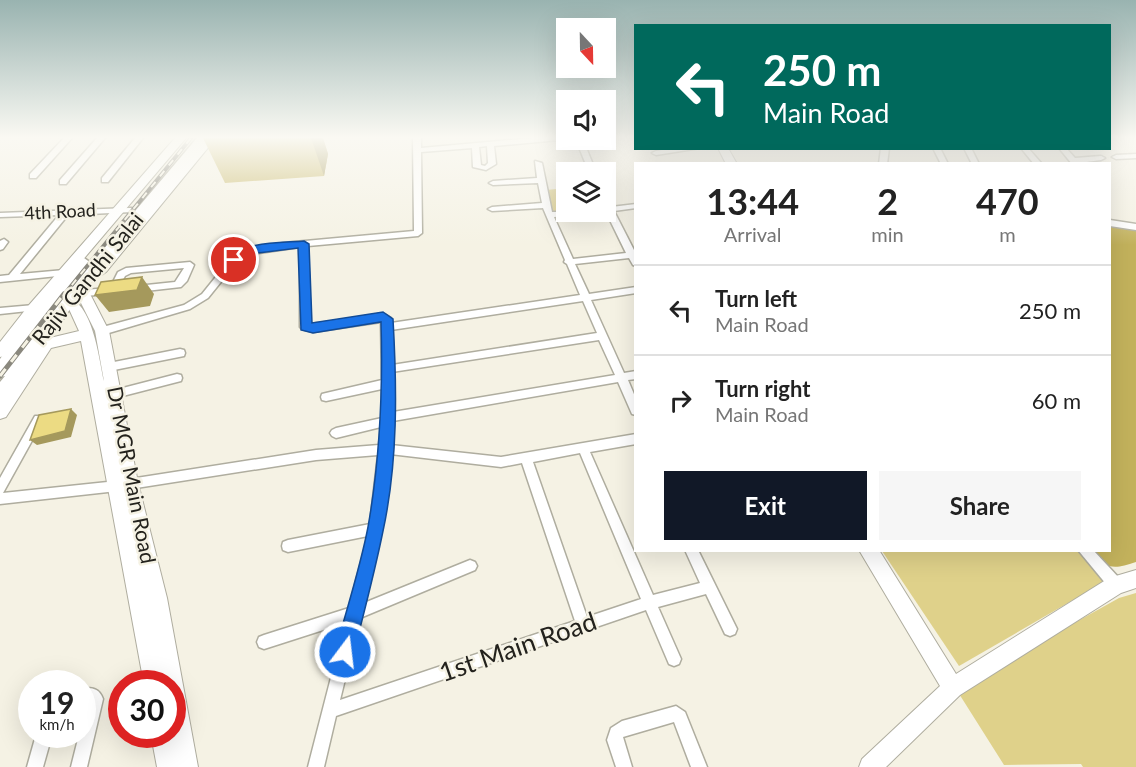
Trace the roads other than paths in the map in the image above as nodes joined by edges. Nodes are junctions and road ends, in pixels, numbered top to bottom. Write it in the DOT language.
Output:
graph roads {
  1 [pos="35,174"];
  2 [pos="70,174"];
  3 [pos="110,174"];
  4 [pos="153,174"];
  5 [pos="157,174"];
  6 [pos="176,174"];
  7 [pos="179,174"];
  8 [pos="418,174"];
  9 [pos="540,174"];
  10 [pos="33,176"];
  11 [pos="105,180"];
  12 [pos="541,180"];
  13 [pos="63,182"];
  14 [pos="494,183"];
  15 [pos="159,196"];
  16 [pos="634,206"];
  17 [pos="616,207"];
  18 [pos="492,209"];
  19 [pos="125,210"];
  20 [pos="548,210"];
  21 [pos="556,210"];
  22 [pos="66,212"];
  23 [pos="1,217"];
  24 [pos="614,222"];
  25 [pos="1111,223"];
  26 [pos="1136,227"];
  27 [pos="304,244"];
  28 [pos="634,259"];
  29 [pos="568,262"];
  30 [pos="64,273"];
  31 [pos="12,278"];
  32 [pos="0,279"];
  33 [pos="634,290"];
  34 [pos="113,291"];
  35 [pos="70,293"];
  36 [pos="586,296"];
  37 [pos="34,308"];
  38 [pos="0,311"];
  39 [pos="387,324"];
  40 [pos="94,332"];
  41 [pos="601,336"];
  42 [pos="39,346"];
  43 [pos="0,352"];
  44 [pos="180,353"];
  45 [pos="110,367"];
  46 [pos="389,369"];
  47 [pos="0,371"];
  48 [pos="634,375"];
  49 [pos="621,377"];
  50 [pos="177,378"];
  51 [pos="389,383"];
  52 [pos="115,394"];
  53 [pos="0,395"];
  54 [pos="326,397"];
  55 [pos="634,406"];
  56 [pos="0,413"];
  57 [pos="39,419"];
  58 [pos="388,419"];
  59 [pos="336,433"];
  60 [pos="634,439"];
  61 [pos="583,448"];
  62 [pos="387,449"];
  63 [pos="526,459"];
  64 [pos="123,484"];
  65 [pos="0,489"];
  66 [pos="0,500"];
  67 [pos="376,529"];
  68 [pos="288,546"];
  69 [pos="692,552"];
  70 [pos="869,552"];
  71 [pos="1086,552"];
  72 [pos="470,566"];
  73 [pos="1136,579"];
  74 [pos="1116,585"];
  75 [pos="708,587"];
  76 [pos="648,603"];
  77 [pos="355,613"];
  78 [pos="583,625"];
  79 [pos="729,630"];
  80 [pos="264,642"];
  81 [pos="674,659"];
  82 [pos="152,670"];
  83 [pos="170,670"];
  84 [pos="953,688"];
  85 [pos="329,711"];
  86 [pos="41,748"];
  87 [pos="84,748"];
  88 [pos="164,748"];
  89 [pos="184,748"];
  90 [pos="36,767"];
  91 [pos="79,767"];
  92 [pos="168,767"];
  93 [pos="187,767"];
  94 [pos="316,767"];
  95 [pos="624,767"];
  96 [pos="699,767"];
  97 [pos="870,767"];
  1 -- 10 [label="street"];
  2 -- 13 [label="street"];
  3 -- 11 [label="street"];
  4 -- 19 [label="street"];
  5 -- 19 [label="main road, Rajiv Gandhi Salai"];
  6 -- 15 [label="main road, Rajiv Gandhi Salai"];
  7 -- 15 [label="street"];
  8 -- 27 [label="street"];
  9 -- 12 [label="street"];
  12 -- 14 [label="street"];
  12 -- 20 [label="street"];
  15 -- 35 [label="main road, Rajiv Gandhi Salai"];
  16 -- 17 [label="street"];
  18 -- 20 [label="street"];
  19 -- 22 [label="street, 4th Road"];
  19 -- 30 [label="street"];
  19 -- 35 [label="main road, Rajiv Gandhi Salai"];
  20 -- 21 [label="street"];
  20 -- 29 [label="street"];
  22 -- 23 [label="street, 4th Road"];
  22 -- 31 [label="street"];
  24 -- 28 [label="street"];
  25 -- 26 [label="street"];
  27 -- 39 [label="street"];
  27 -- 40 [label="street"];
  28 -- 29 [label="street"];
  29 -- 36 [label="street"];
  30 -- 31 [label="street"];
  30 -- 37 [label="street"];
  31 -- 32 [label="street"];
  33 -- 36 [label="street"];
  34 -- 34 [label="street"];
  34 -- 35 [label="street"];
  35 -- 40 [label="street, Dr MGR Main Road"];
  35 -- 42 [label="main road, Rajiv Gandhi Salai"];
  35 -- 47 [label="main road, Rajiv Gandhi Salai"];
  36 -- 39 [label="street"];
  36 -- 41 [label="street"];
  37 -- 38 [label="street"];
  37 -- 43 [label="street"];
  39 -- 46 [label="street"];
  40 -- 42 [label="street"];
  40 -- 45 [label="street, Dr MGR Main Road"];
  40 -- 64 [label="street, Dr MGR Main Road"];
  41 -- 46 [label="street"];
  41 -- 49 [label="street"];
  42 -- 53 [label="main road, Rajiv Gandhi Salai"];
  42 -- 56 [label="street"];
  44 -- 45 [label="street"];
  45 -- 52 [label="street, Dr MGR Main Road"];
  46 -- 51 [label="street"];
  48 -- 49 [label="street"];
  49 -- 55 [label="street"];
  49 -- 58 [label="street"];
  50 -- 52 [label="street"];
  51 -- 54 [label="street"];
  51 -- 58 [label="street"];
  52 -- 64 [label="street, Dr MGR Main Road"];
  57 -- 65 [label="street"];
  58 -- 59 [label="street"];
  58 -- 62 [label="street"];
  60 -- 61 [label="street"];
  61 -- 63 [label="street"];
  61 -- 76 [label="street"];
  62 -- 63 [label="street"];
  62 -- 64 [label="street"];
  62 -- 67 [label="street"];
  63 -- 78 [label="street"];
  64 -- 66 [label="street"];
  64 -- 82 [label="street, Dr MGR Main Road"];
  64 -- 83 [label="street, Dr MGR Main Road"];
  67 -- 68 [label="street"];
  67 -- 77 [label="street"];
  69 -- 75 [label="street"];
  70 -- 84 [label="street"];
  71 -- 74 [label="street"];
  72 -- 77 [label="street"];
  73 -- 74 [label="street"];
  74 -- 84 [label="street"];
  75 -- 76 [label="street, 1st Main Road"];
  75 -- 79 [label="street"];
  76 -- 78 [label="street, 1st Main Road"];
  76 -- 81 [label="street"];
  77 -- 80 [label="street"];
  77 -- 85 [label="street"];
  78 -- 85 [label="street, 1st Main Road"];
  84 -- 97 [label="street"];
  85 -- 94 [label="street"];
  86 -- 90 [label="street"];
  87 -- 91 [label="street"];
  88 -- 92 [label="street"];
  89 -- 93 [label="street, Dr MGR Main Road"];
  95 -- 96 [label="street"];
}
